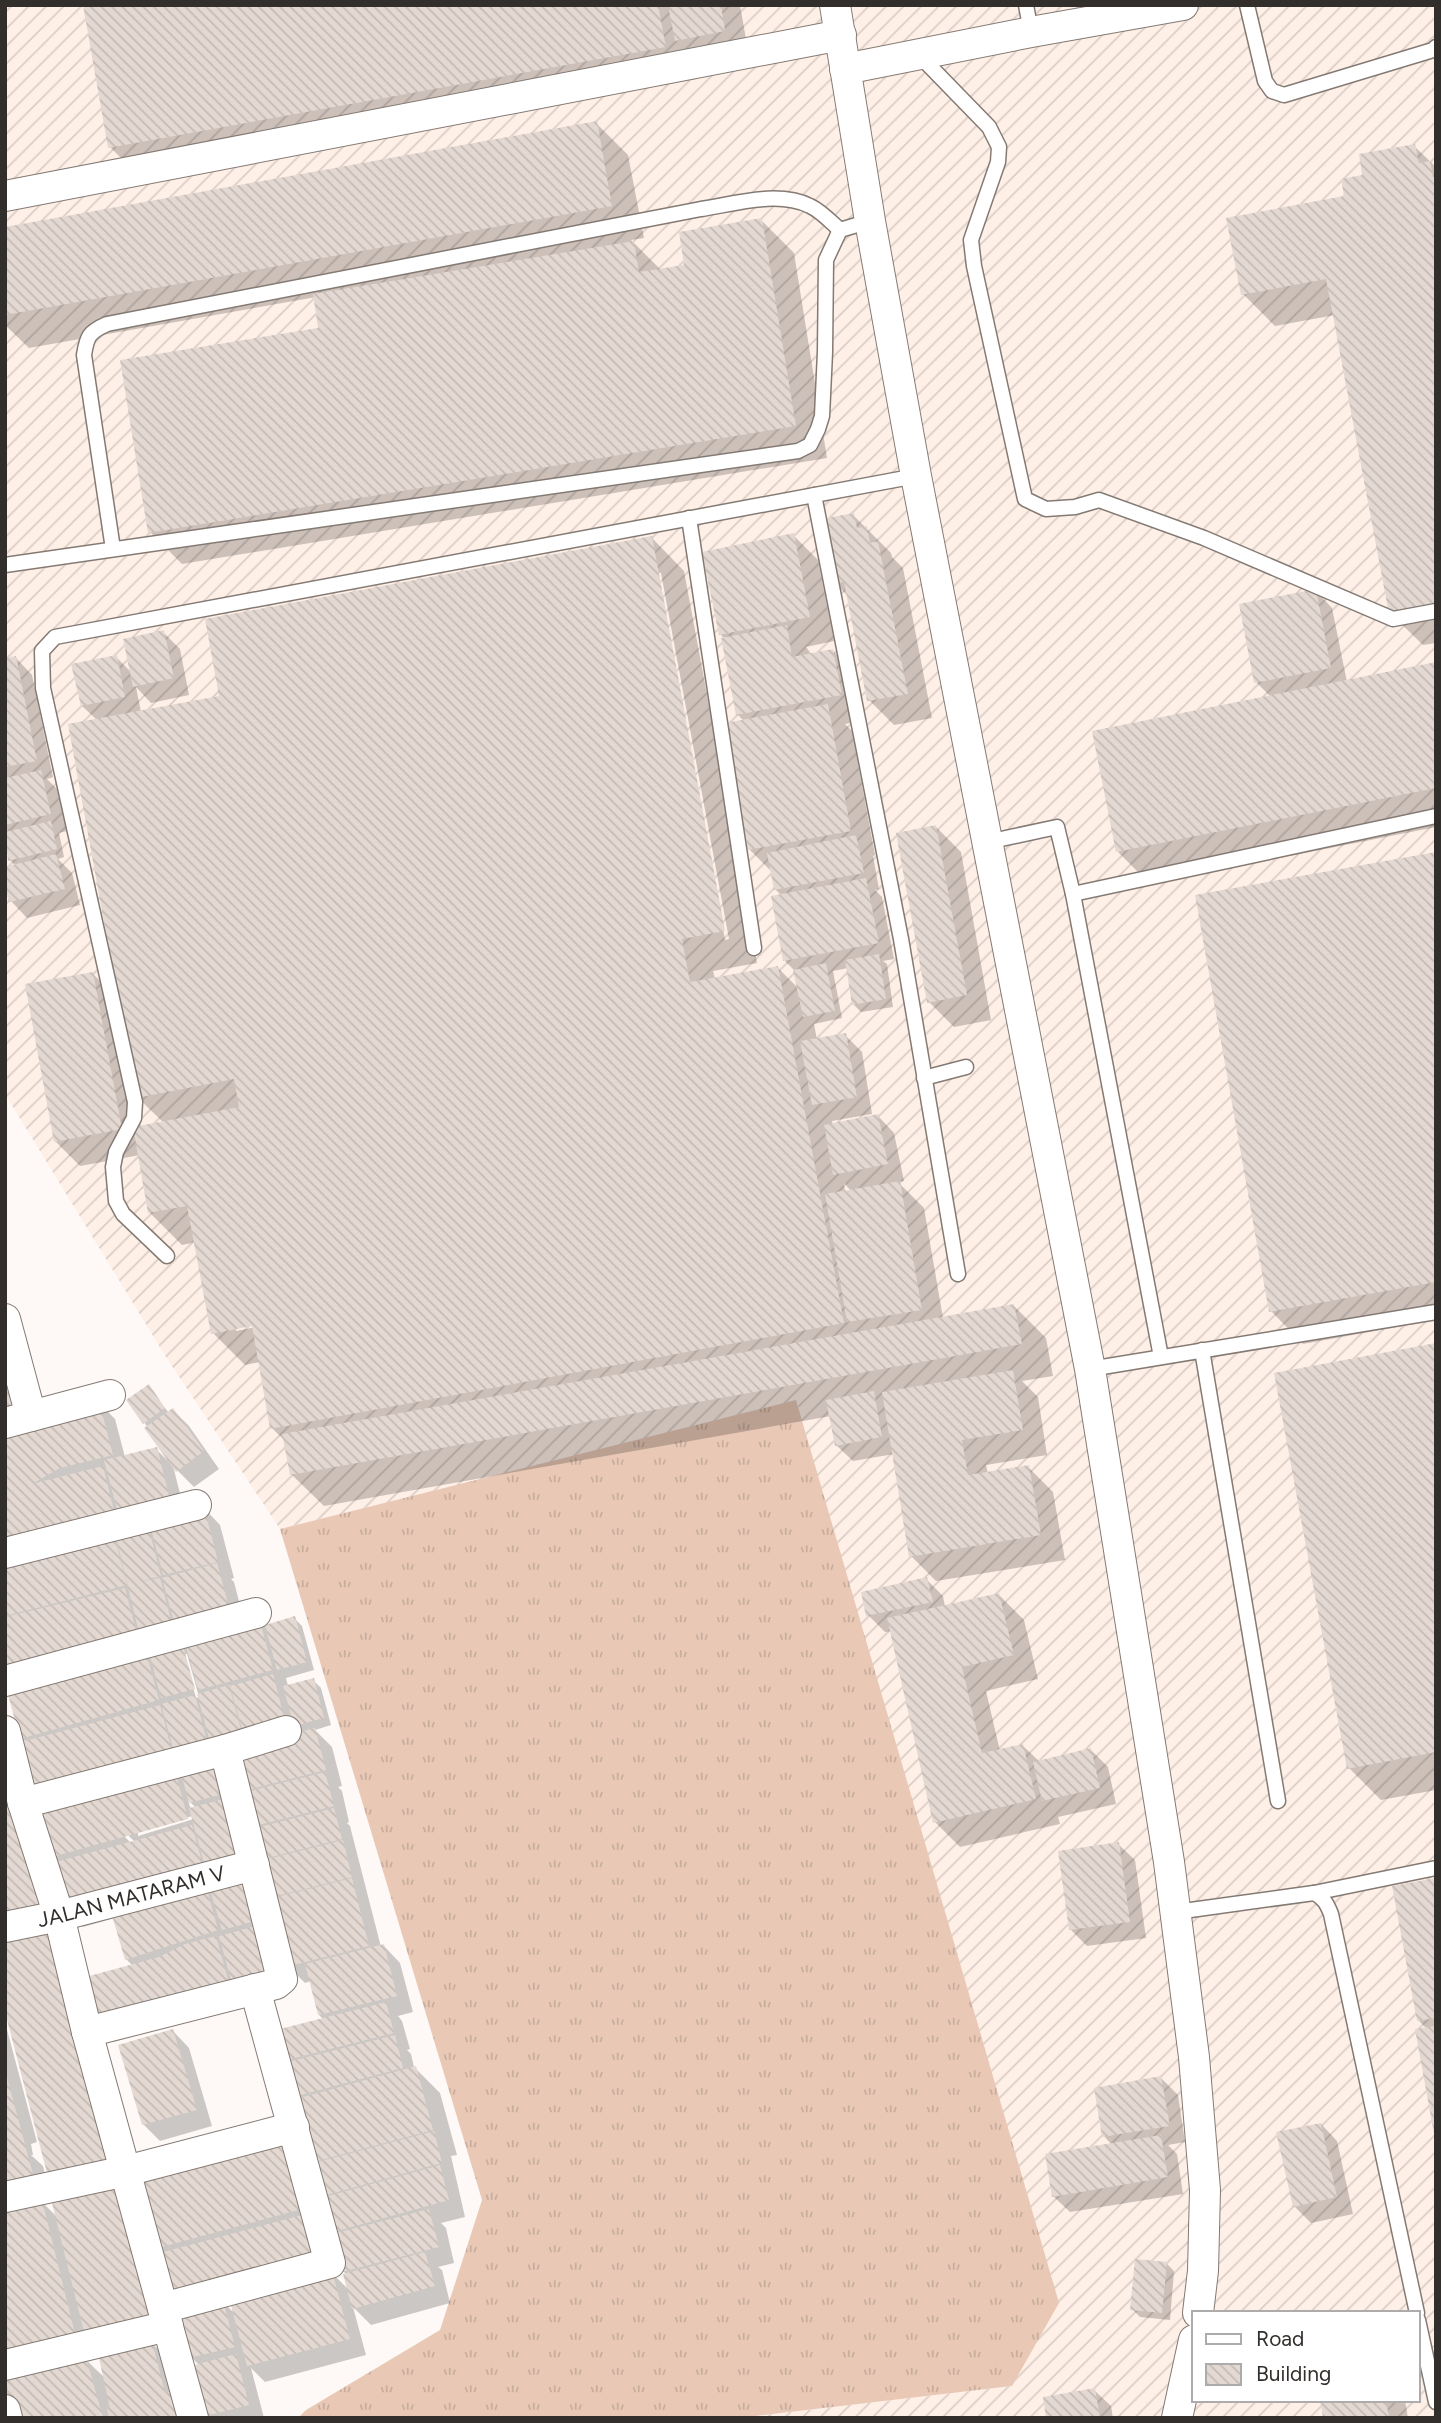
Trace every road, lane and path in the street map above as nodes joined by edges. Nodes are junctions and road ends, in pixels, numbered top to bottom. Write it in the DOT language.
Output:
graph roads {
  1 [pos="835,5"];
  2 [pos="1183,5"];
  3 [pos="1247,5"];
  4 [pos="1029,18"];
  5 [pos="841,35"];
  6 [pos="1436,47"];
  7 [pos="919,54"];
  8 [pos="845,69"];
  9 [pos="5,196"];
  10 [pos="870,221"];
  11 [pos="840,230"];
  12 [pos="916,476"];
  13 [pos="814,495"];
  14 [pos="689,518"];
  15 [pos="113,550"];
  16 [pos="5,565"];
  17 [pos="1436,611"];
  18 [pos="1436,816"];
  19 [pos="987,842"];
  20 [pos="1073,894"];
  21 [pos="754,948"];
  22 [pos="966,1067"];
  23 [pos="924,1078"];
  24 [pos="167,1256"];
  25 [pos="957,1274"];
  26 [pos="1436,1312"];
  27 [pos="5,1319"];
  28 [pos="1202,1350"];
  29 [pos="1161,1357"];
  30 [pos="1090,1368"];
  31 [pos="110,1395"];
  32 [pos="18,1419"];
  33 [pos="196,1504"];
  34 [pos="5,1553"];
  35 [pos="256,1613"];
  36 [pos="5,1681"];
  37 [pos="5,1731"];
  38 [pos="286,1731"];
  39 [pos="225,1750"];
  40 [pos="1278,1801"];
  41 [pos="23,1803"];
  42 [pos="254,1865"];
  43 [pos="1436,1868"];
  44 [pos="1314,1893"];
  45 [pos="1176,1912"];
  46 [pos="59,1916"];
  47 [pos="5,1927"];
  48 [pos="255,1989"];
  49 [pos="87,2032"];
  50 [pos="293,2127"];
  51 [pos="126,2171"];
  52 [pos="5,2197"];
  53 [pos="1198,2311"];
  54 [pos="1417,2311"];
  55 [pos="165,2317"];
  56 [pos="1420,2329"];
  57 [pos="1192,2349"];
  58 [pos="5,2365"];
  59 [pos="1436,2402"];
  60 [pos="5,2410"];
  61 [pos="7,2418"];
  62 [pos="193,2418"];
  63 [pos="1177,2418"];
  1 -- 5 [label="street"];
  2 -- 4 [label="street"];
  3 -- 6 [label="lane"];
  4 -- 7 [label="street"];
  5 -- 8 [label="street"];
  5 -- 9 [label="street"];
  7 -- 8 [label="street"];
  7 -- 17 [label="lane"];
  8 -- 10 [label="street"];
  10 -- 11 [label="lane"];
  10 -- 12 [label="street"];
  11 -- 15 [label="lane"];
  11 -- 15 [label="lane"];
  12 -- 13 [label="lane"];
  12 -- 19 [label="street"];
  13 -- 14 [label="lane"];
  13 -- 23 [label="lane"];
  14 -- 21 [label="lane"];
  14 -- 24 [label="lane"];
  15 -- 16 [label="lane"];
  18 -- 20 [label="lane"];
  19 -- 20 [label="lane"];
  19 -- 30 [label="street"];
  20 -- 29 [label="lane"];
  22 -- 23 [label="lane"];
  23 -- 25 [label="lane"];
  26 -- 28 [label="lane"];
  27 -- 32 [label="street"];
  28 -- 29 [label="lane"];
  28 -- 40 [label="lane"];
  29 -- 30 [label="lane"];
  30 -- 45 [label="street"];
  31 -- 32 [label="street"];
  33 -- 34 [label="street"];
  35 -- 36 [label="street"];
  37 -- 41 [label="street"];
  38 -- 39 [label="street"];
  39 -- 41 [label="street"];
  39 -- 42 [label="street"];
  41 -- 46 [label="street"];
  42 -- 46 [label="street, JALAN MATARAM V"];
  42 -- 48 [label="street"];
  43 -- 44 [label="lane"];
  44 -- 45 [label="lane"];
  44 -- 54 [label="lane"];
  45 -- 53 [label="street"];
  46 -- 47 [label="street, JALAN MATARAM V"];
  46 -- 49 [label="street"];
  48 -- 49 [label="street"];
  48 -- 50 [label="street"];
  49 -- 51 [label="street"];
  50 -- 51 [label="street"];
  50 -- 55 [label="street"];
  51 -- 52 [label="street"];
  51 -- 55 [label="street"];
  55 -- 58 [label="street"];
  55 -- 62 [label="street"];
  56 -- 59 [label="lane"];
  57 -- 63 [label="street"];
  60 -- 61 [label="street"];
}
